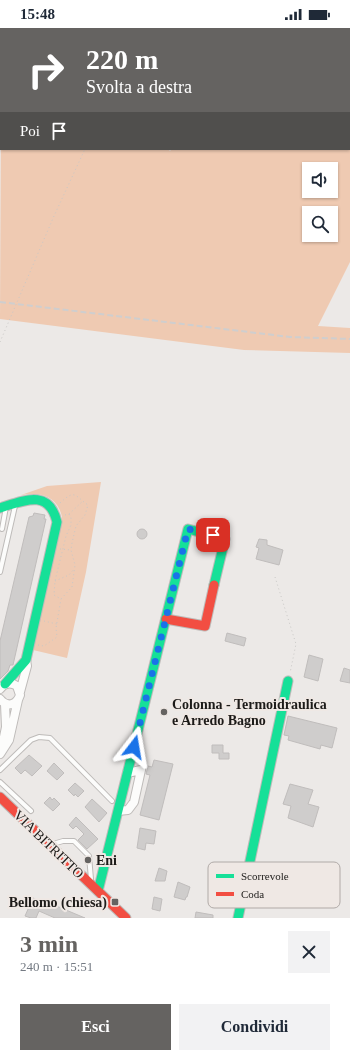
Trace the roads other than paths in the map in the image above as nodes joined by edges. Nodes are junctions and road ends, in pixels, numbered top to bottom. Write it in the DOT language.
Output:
graph roads {
  1 [pos="15,503"];
  2 [pos="3,507"];
  3 [pos="2,529"];
  4 [pos="0,572"];
  5 [pos="166,619"];
  6 [pos="26,660"];
  7 [pos="288,681"];
  8 [pos="3,686"];
  9 [pos="19,696"];
  10 [pos="2,702"];
  11 [pos="1,753"];
  12 [pos="0,770"];
  13 [pos="127,773"];
  14 [pos="0,782"];
  15 [pos="0,797"];
  16 [pos="112,801"];
  17 [pos="31,811"];
  18 [pos="118,811"];
  19 [pos="49,845"];
  20 [pos="250,862"];
  21 [pos="95,888"];
  22 [pos="240,908"];
  23 [pos="126,918"];
  24 [pos="238,918"];
  1 -- 2 [label="street"];
  1 -- 4 [label="lane"];
  1 -- 6 [label="street"];
  2 -- 3 [label="lane"];
  5 -- 5 [label="street"];
  5 -- 13 [label="street"];
  6 -- 8 [label="street"];
  6 -- 9 [label="street"];
  7 -- 20 [label="street"];
  8 -- 9 [label="street"];
  9 -- 10 [label="street"];
  9 -- 11 [label="street"];
  10 -- 11 [label="street"];
  12 -- 16 [label="lane"];
  13 -- 18 [label="street"];
  13 -- 18 [label="street"];
  14 -- 17 [label="lane"];
  15 -- 19 [label="street, VIA BITRITTO"];
  18 -- 21 [label="street"];
  19 -- 21 [label="street, VIA BITRITTO"];
  19 -- 21 [label="lane"];
  21 -- 23 [label="street, VIA BITRITTO"];
  22 -- 24 [label="street"];
}
